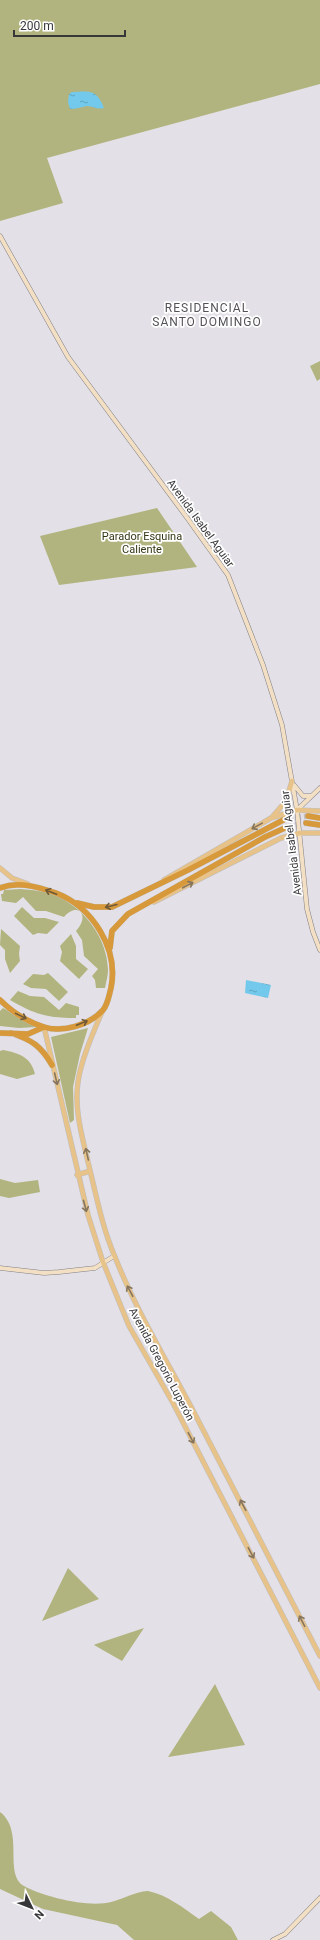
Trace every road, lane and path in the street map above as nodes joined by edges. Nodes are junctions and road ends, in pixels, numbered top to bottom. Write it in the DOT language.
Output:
graph roads {
  1 [pos="0,236"];
  2 [pos="292,781"];
  3 [pos="320,788"];
  4 [pos="312,796"];
  5 [pos="298,810"];
  6 [pos="320,811"];
  7 [pos="308,816"];
  8 [pos="271,818"];
  9 [pos="287,818"];
  10 [pos="320,818"];
  11 [pos="306,823"];
  12 [pos="320,825"];
  13 [pos="288,827"];
  14 [pos="300,833"];
  15 [pos="320,833"];
  16 [pos="0,868"];
  17 [pos="28,884"];
  18 [pos="0,888"];
  19 [pos="146,892"];
  20 [pos="74,902"];
  21 [pos="128,914"];
  22 [pos="110,950"];
  23 [pos="320,950"];
  24 [pos="0,1000"];
  25 [pos="103,1010"];
  26 [pos="44,1028"];
  27 [pos="0,1033"];
  28 [pos="11,1033"];
  29 [pos="52,1065"];
  30 [pos="90,1171"];
  31 [pos="77,1175"];
  32 [pos="114,1256"];
  33 [pos="102,1262"];
  34 [pos="0,1268"];
  35 [pos="320,1656"];
  36 [pos="320,1688"];
  37 [pos="320,1898"];
  38 [pos="273,1940"];
  1 -- 2 [label="main road, Avenida Isabel Aguiar"];
  2 -- 4 [label="main road"];
  2 -- 5 [label="main road, Avenida Isabel Aguiar"];
  2 -- 8 [label="main road"];
  3 -- 4 [label="main road"];
  4 -- 5 [label="main road"];
  5 -- 6 [label="main road"];
  5 -- 8 [label="main road"];
  5 -- 14 [label="main road, Avenida Isabel Aguiar"];
  7 -- 10 [label="highway"];
  8 -- 19 [label="main road, one-way"];
  9 -- 19 [label="highway"];
  11 -- 12 [label="highway"];
  13 -- 21 [label="highway"];
  14 -- 15 [label="main road"];
  21 -- 14 [label="main road, one-way"];
  14 -- 23 [label="main road, Avenida Isabel Aguiar"];
  16 -- 17 [label="main road"];
  17 -- 18 [label="highway"];
  20 -- 17 [label="highway, one-way"];
  19 -- 20 [label="highway, one-way"];
  20 -- 22 [label="highway"];
  21 -- 22 [label="highway"];
  22 -- 25 [label="highway"];
  24 -- 26 [label="highway, one-way"];
  26 -- 25 [label="highway, one-way"];
  30 -- 25 [label="main road, Avenida Gregorio Luperón, one-way"];
  26 -- 28 [label="highway"];
  26 -- 29 [label="main road, Avenida Gregorio Luperón"];
  27 -- 28 [label="highway"];
  28 -- 29 [label="highway"];
  29 -- 31 [label="main road, Avenida Gregorio Luperón, one-way"];
  30 -- 31 [label="main road"];
  30 -- 32 [label="main road, Avenida Gregorio Luperón"];
  31 -- 33 [label="main road, Avenida Gregorio Luperón, one-way"];
  32 -- 33 [label="main road"];
  35 -- 32 [label="main road, Avenida Gregorio Luperón, one-way"];
  33 -- 34 [label="main road"];
  33 -- 36 [label="main road, Avenida Gregorio Luperón, one-way"];
  37 -- 38 [label="main road"];
}
